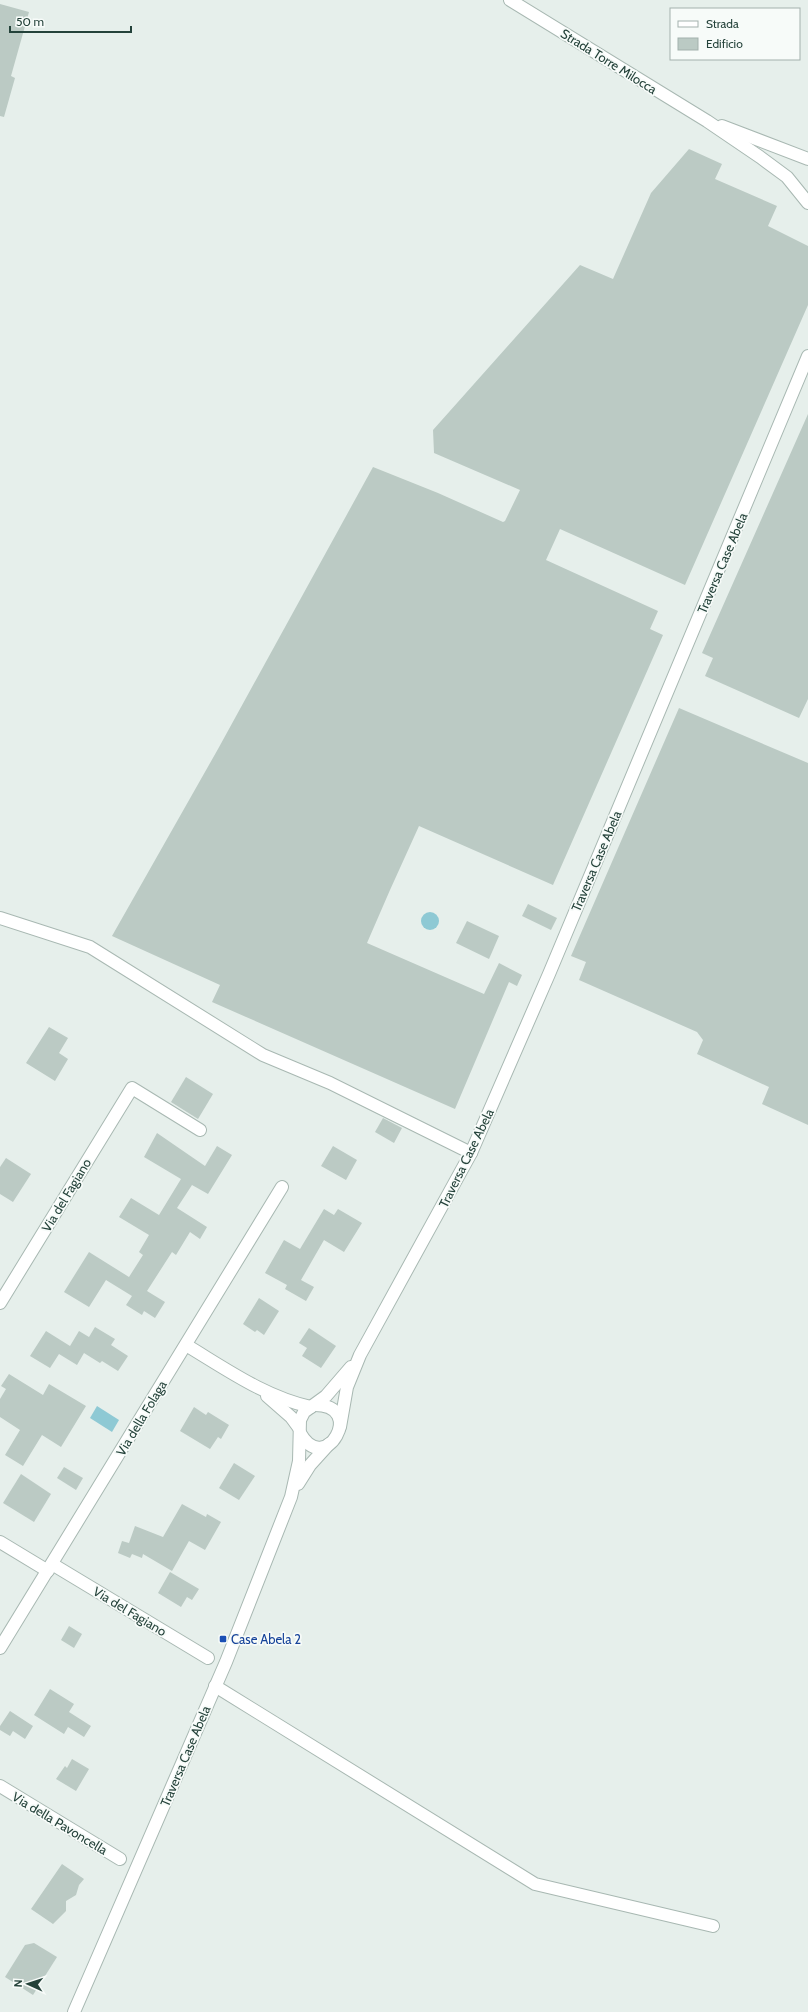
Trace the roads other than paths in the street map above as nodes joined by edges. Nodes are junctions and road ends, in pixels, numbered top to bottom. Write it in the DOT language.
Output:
graph roads {
  1 [pos="510,0"];
  2 [pos="707,121"];
  3 [pos="808,159"];
  4 [pos="808,203"];
  5 [pos="808,356"];
  6 [pos="0,918"];
  7 [pos="200,1130"];
  8 [pos="471,1153"];
  9 [pos="282,1188"];
  10 [pos="0,1303"];
  11 [pos="186,1345"];
  12 [pos="360,1355"];
  13 [pos="260,1389"];
  14 [pos="313,1406"];
  15 [pos="340,1427"];
  16 [pos="299,1431"];
  17 [pos="329,1444"];
  18 [pos="291,1497"];
  19 [pos="0,1542"];
  20 [pos="50,1567"];
  21 [pos="0,1648"];
  22 [pos="208,1658"];
  23 [pos="216,1686"];
  24 [pos="0,1786"];
  25 [pos="120,1859"];
  26 [pos="713,1926"];
  27 [pos="74,2012"];
  1 -- 2 [label="street, Strada Torre Milocca"];
  2 -- 3 [label="street"];
  2 -- 4 [label="street"];
  5 -- 8 [label="street, Traversa Case Abela"];
  6 -- 8 [label="street"];
  7 -- 10 [label="street, Via del Fagiano"];
  8 -- 12 [label="street, Traversa Case Abela"];
  9 -- 11 [label="street, Via della Folaga"];
  11 -- 13 [label="street"];
  11 -- 20 [label="street, Via della Folaga"];
  12 -- 14 [label="street"];
  12 -- 15 [label="street"];
  13 -- 14 [label="street"];
  13 -- 16 [label="street"];
  14 -- 15 [label="street"];
  14 -- 16 [label="street"];
  15 -- 17 [label="street"];
  16 -- 17 [label="street"];
  16 -- 18 [label="street"];
  17 -- 18 [label="street"];
  18 -- 23 [label="street, Traversa Case Abela"];
  19 -- 20 [label="street, Via del Fagiano"];
  20 -- 21 [label="street, Via della Folaga"];
  20 -- 22 [label="street, Via del Fagiano"];
  23 -- 26 [label="street"];
  23 -- 27 [label="street, Traversa Case Abela"];
  24 -- 25 [label="street, Via della Pavoncella"];
}
